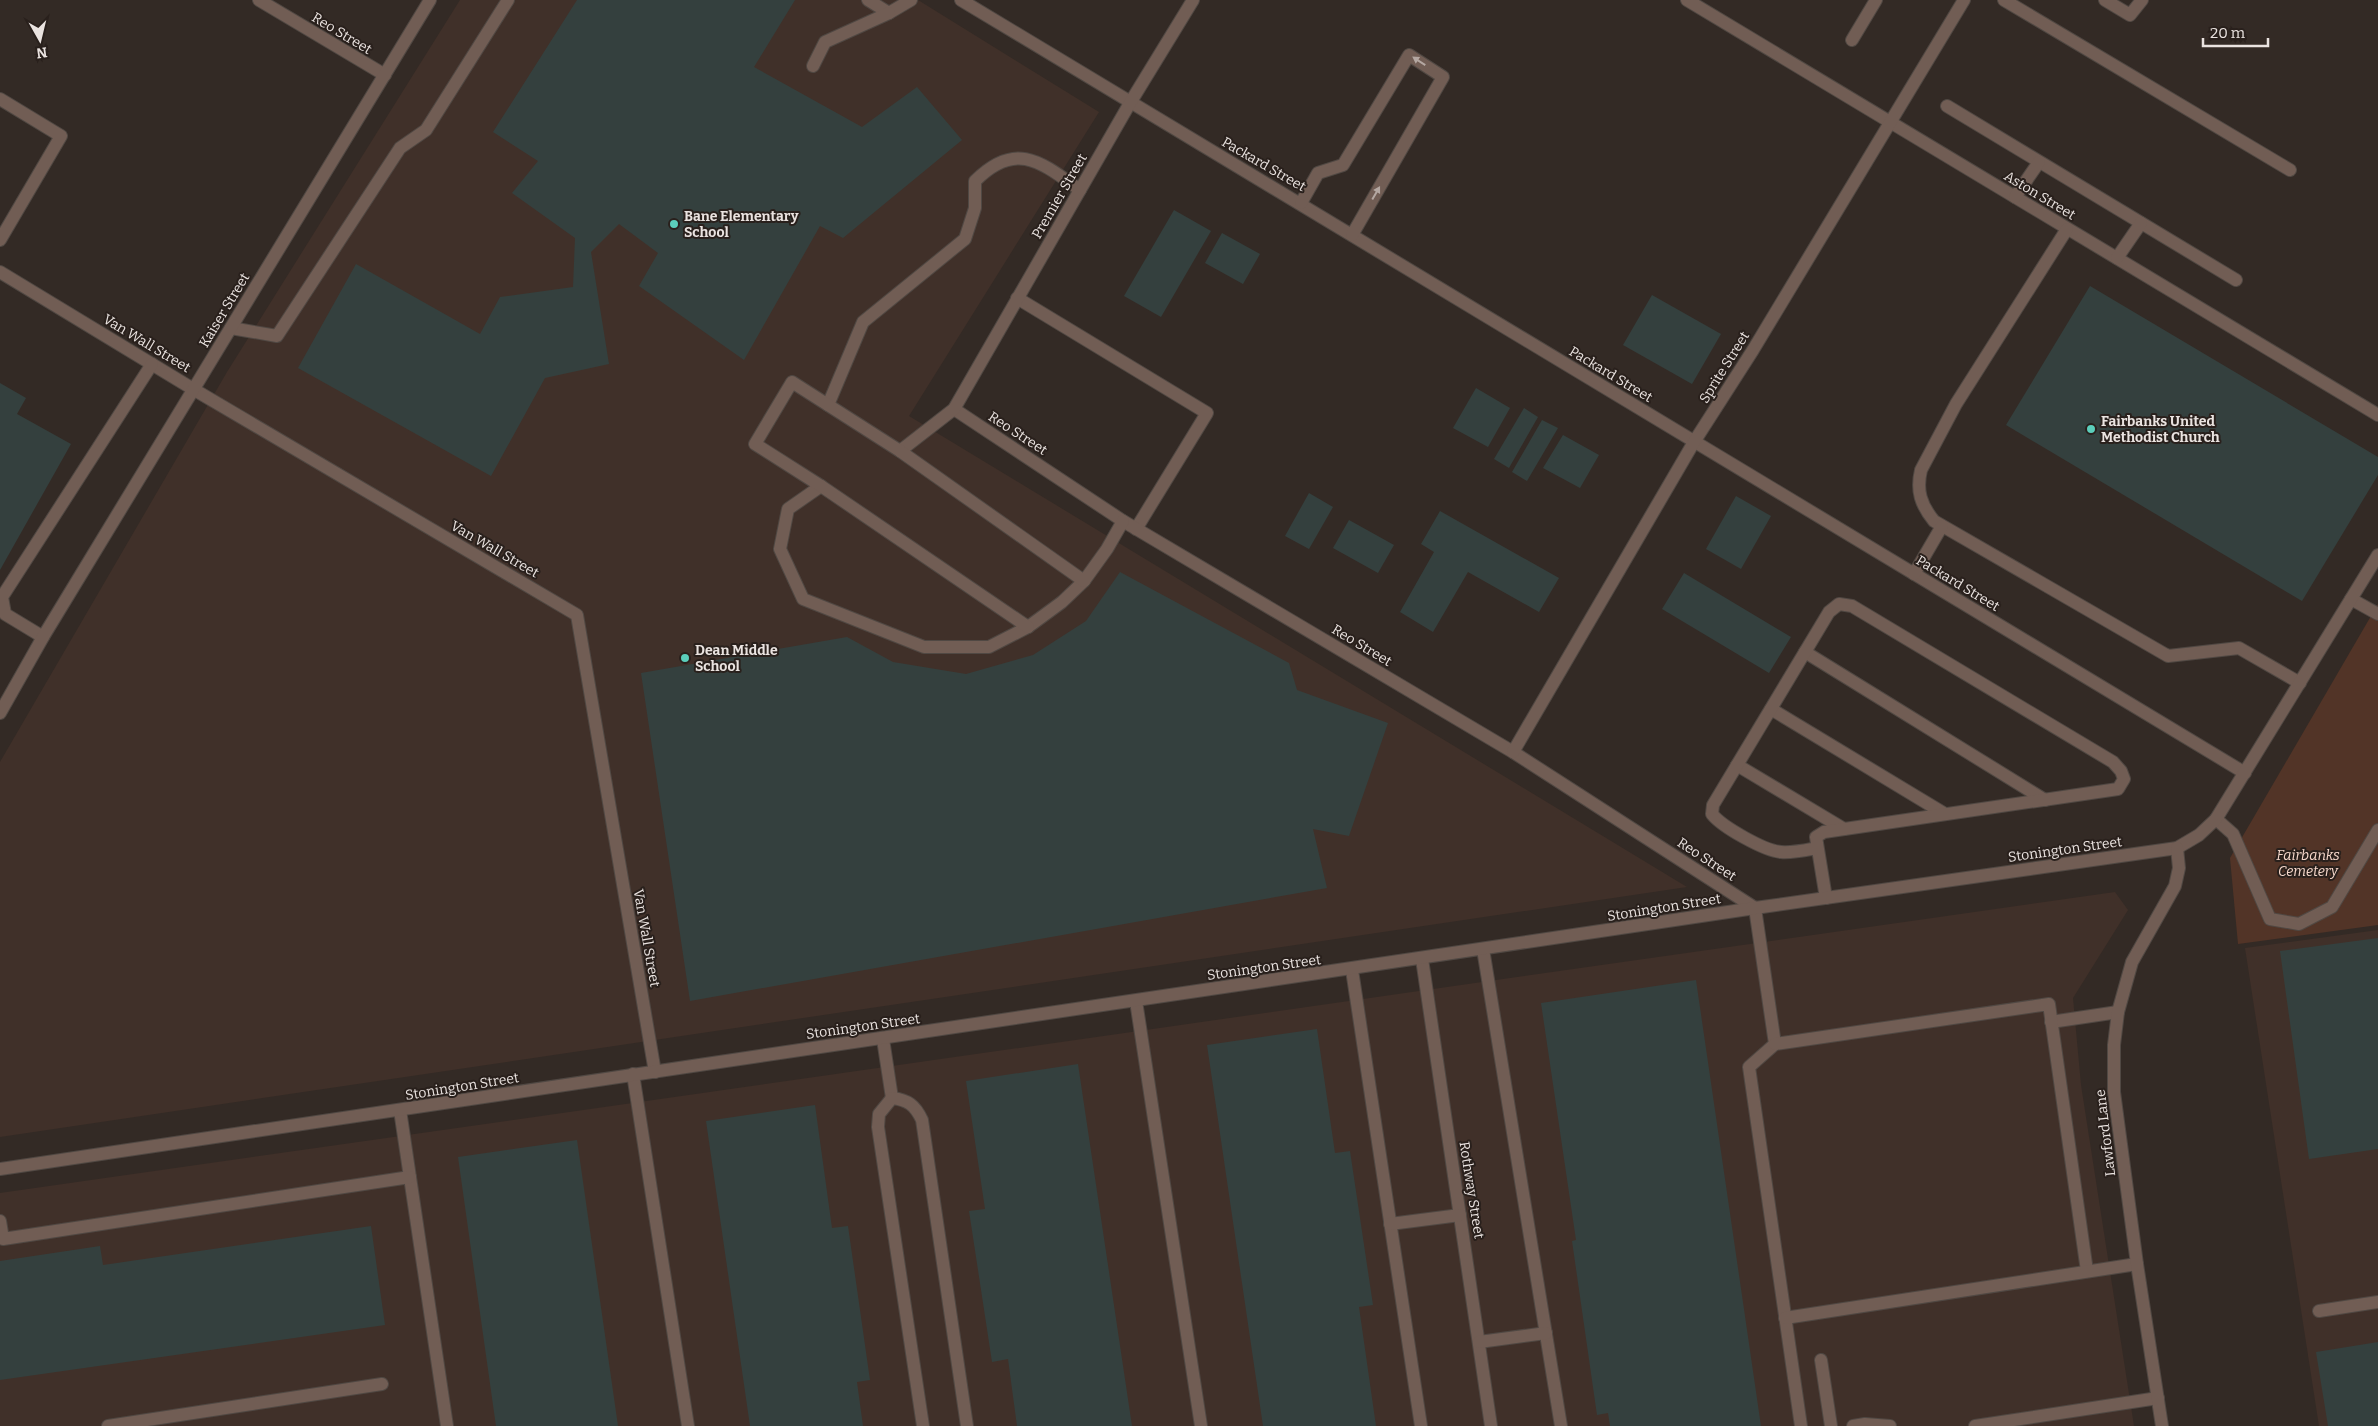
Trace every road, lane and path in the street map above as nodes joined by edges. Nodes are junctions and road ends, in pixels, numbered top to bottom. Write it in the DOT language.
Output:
graph roads {
  1 [pos="259,0"];
  2 [pos="430,0"];
  3 [pos="508,0"];
  4 [pos="868,0"];
  5 [pos="911,0"];
  6 [pos="962,0"];
  7 [pos="1193,0"];
  8 [pos="1687,0"];
  9 [pos="1876,0"];
  10 [pos="1964,0"];
  11 [pos="2004,0"];
  12 [pos="2105,0"];
  13 [pos="2142,0"];
  14 [pos="888,13"];
  15 [pos="1852,40"];
  16 [pos="813,66"];
  17 [pos="384,75"];
  18 [pos="0,99"];
  19 [pos="1130,103"];
  20 [pos="1947,106"];
  21 [pos="1890,122"];
  22 [pos="2039,162"];
  23 [pos="2290,170"];
  24 [pos="1080,190"];
  25 [pos="2015,197"];
  26 [pos="1301,203"];
  27 [pos="2141,223"];
  28 [pos="2067,229"];
  29 [pos="1352,235"];
  30 [pos="0,240"];
  31 [pos="2117,258"];
  32 [pos="0,272"];
  33 [pos="2236,280"];
  34 [pos="1017,298"];
  35 [pos="231,328"];
  36 [pos="152,364"];
  37 [pos="193,389"];
  38 [pos="828,406"];
  39 [pos="954,408"];
  40 [pos="2378,415"];
  41 [pos="1694,442"];
  42 [pos="900,451"];
  43 [pos="821,486"];
  44 [pos="1123,521"];
  45 [pos="1942,526"];
  46 [pos="1136,528"];
  47 [pos="2378,554"];
  48 [pos="1914,574"];
  49 [pos="1084,581"];
  50 [pos="1,596"];
  51 [pos="2351,599"];
  52 [pos="2378,614"];
  53 [pos="1028,627"];
  54 [pos="43,637"];
  55 [pos="1805,652"];
  56 [pos="2300,683"];
  57 [pos="1771,709"];
  58 [pos="0,713"];
  59 [pos="1513,752"];
  60 [pos="1737,765"];
  61 [pos="2245,773"];
  62 [pos="2045,800"];
  63 [pos="1945,814"];
  64 [pos="2216,820"];
  65 [pos="1844,829"];
  66 [pos="2378,830"];
  67 [pos="1817,848"];
  68 [pos="2177,848"];
  69 [pos="1826,898"];
  70 [pos="1755,908"];
  71 [pos="1483,949"];
  72 [pos="1422,960"];
  73 [pos="1352,970"];
  74 [pos="1136,1001"];
  75 [pos="2118,1012"];
  76 [pos="2051,1022"];
  77 [pos="882,1039"];
  78 [pos="1775,1044"];
  79 [pos="655,1072"];
  80 [pos="634,1074"];
  81 [pos="892,1098"];
  82 [pos="400,1110"];
  83 [pos="0,1169"];
  84 [pos="410,1177"];
  85 [pos="1460,1214"];
  86 [pos="0,1221"];
  87 [pos="1390,1224"];
  88 [pos="2137,1264"];
  89 [pos="2087,1271"];
  90 [pos="2378,1302"];
  91 [pos="2319,1311"];
  92 [pos="1785,1318"];
  93 [pos="1546,1333"];
  94 [pos="1479,1342"];
  95 [pos="1821,1360"];
  96 [pos="382,1384"];
  97 [pos="2158,1398"];
  98 [pos="108,1426"];
  99 [pos="447,1426"];
  100 [pos="688,1426"];
  101 [pos="922,1426"];
  102 [pos="967,1426"];
  103 [pos="1202,1426"];
  104 [pos="1421,1426"];
  105 [pos="1491,1426"];
  106 [pos="1561,1426"];
  107 [pos="1801,1426"];
  108 [pos="1831,1426"];
  109 [pos="1853,1426"];
  110 [pos="1890,1426"];
  111 [pos="1975,1426"];
  112 [pos="2162,1426"];
  1 -- 17 [label="street, Reo Street"];
  2 -- 17 [label="street, Kaiser Street"];
  3 -- 35 [label="street"];
  4 -- 14 [label="street"];
  5 -- 14 [label="street"];
  6 -- 19 [label="street, Packard Street"];
  7 -- 19 [label="street, Premier Street"];
  8 -- 21 [label="street, Aston Street"];
  9 -- 15 [label="street"];
  10 -- 21 [label="street, Sprite Street"];
  11 -- 23 [label="street"];
  12 -- 13 [label="street"];
  14 -- 16 [label="street"];
  17 -- 35 [label="street, Kaiser Street"];
  18 -- 30 [label="street"];
  19 -- 24 [label="street, Premier Street"];
  19 -- 26 [label="street, Packard Street"];
  20 -- 22 [label="street"];
  21 -- 25 [label="street, Aston Street"];
  21 -- 41 [label="street, Sprite Street"];
  22 -- 25 [label="street"];
  22 -- 27 [label="street"];
  24 -- 34 [label="street, Premier Street"];
  24 -- 38 [label="street"];
  25 -- 28 [label="street, Aston Street"];
  26 -- 29 [label="street, Packard Street"];
  29 -- 26 [label="street, one-way"];
  27 -- 31 [label="street"];
  27 -- 33 [label="street"];
  28 -- 31 [label="street, Aston Street"];
  28 -- 45 [label="street"];
  29 -- 41 [label="street, Packard Street"];
  31 -- 40 [label="street, Aston Street"];
  32 -- 36 [label="street, Van Wall Street"];
  34 -- 39 [label="street, Premier Street"];
  34 -- 46 [label="street"];
  35 -- 37 [label="street, Kaiser Street"];
  36 -- 37 [label="street, Van Wall Street"];
  36 -- 50 [label="street"];
  37 -- 54 [label="street, Kaiser Street"];
  37 -- 79 [label="street, Van Wall Street"];
  38 -- 42 [label="street"];
  38 -- 43 [label="street"];
  39 -- 42 [label="street"];
  39 -- 44 [label="street, Reo Street"];
  41 -- 48 [label="street, Packard Street"];
  41 -- 59 [label="street, Sprite Street"];
  42 -- 49 [label="street"];
  43 -- 53 [label="street"];
  43 -- 53 [label="street"];
  44 -- 46 [label="street, Reo Street"];
  44 -- 49 [label="street"];
  45 -- 48 [label="street"];
  45 -- 56 [label="street"];
  46 -- 59 [label="street, Reo Street"];
  47 -- 51 [label="street, Stonington Street"];
  48 -- 61 [label="street, Packard Street"];
  49 -- 53 [label="street"];
  50 -- 54 [label="street"];
  51 -- 52 [label="street"];
  51 -- 56 [label="street, Stonington Street"];
  54 -- 58 [label="street, Kaiser Street"];
  55 -- 57 [label="street"];
  55 -- 62 [label="street"];
  55 -- 62 [label="street"];
  56 -- 61 [label="street, Stonington Street"];
  57 -- 60 [label="street"];
  57 -- 63 [label="street"];
  59 -- 70 [label="street, Reo Street"];
  60 -- 65 [label="street"];
  60 -- 67 [label="street"];
  61 -- 64 [label="street, Stonington Street"];
  62 -- 63 [label="street"];
  63 -- 65 [label="street"];
  64 -- 66 [label="street"];
  64 -- 68 [label="street, Stonington Street"];
  65 -- 67 [label="street"];
  67 -- 69 [label="street"];
  68 -- 69 [label="street, Stonington Street"];
  68 -- 75 [label="street, Lawford Lane"];
  69 -- 70 [label="street, Stonington Street"];
  70 -- 71 [label="street, Stonington Street"];
  70 -- 78 [label="street"];
  71 -- 72 [label="street, Stonington Street"];
  71 -- 93 [label="street"];
  72 -- 73 [label="street, Stonington Street"];
  72 -- 85 [label="street, Rothway Street"];
  73 -- 74 [label="street, Stonington Street"];
  73 -- 87 [label="street"];
  74 -- 77 [label="street, Stonington Street"];
  74 -- 103 [label="street"];
  75 -- 76 [label="street"];
  75 -- 88 [label="street, Lawford Lane"];
  76 -- 78 [label="street"];
  76 -- 89 [label="street"];
  77 -- 79 [label="street, Stonington Street"];
  77 -- 81 [label="street"];
  78 -- 92 [label="street"];
  79 -- 80 [label="street, Stonington Street"];
  80 -- 82 [label="street, Stonington Street"];
  80 -- 100 [label="street"];
  81 -- 101 [label="street"];
  81 -- 102 [label="street"];
  82 -- 83 [label="street, Stonington Street"];
  82 -- 84 [label="street"];
  84 -- 86 [label="street"];
  84 -- 99 [label="street"];
  85 -- 87 [label="street"];
  85 -- 94 [label="street, Rothway Street"];
  87 -- 104 [label="street"];
  88 -- 89 [label="street"];
  88 -- 97 [label="street, Lawford Lane"];
  89 -- 92 [label="street"];
  90 -- 91 [label="street"];
  92 -- 107 [label="street"];
  93 -- 94 [label="street"];
  93 -- 106 [label="street"];
  94 -- 105 [label="street, Rothway Street"];
  95 -- 108 [label="street"];
  96 -- 98 [label="street"];
  97 -- 111 [label="street"];
  97 -- 112 [label="street, Lawford Lane"];
  109 -- 110 [label="street"];
}
